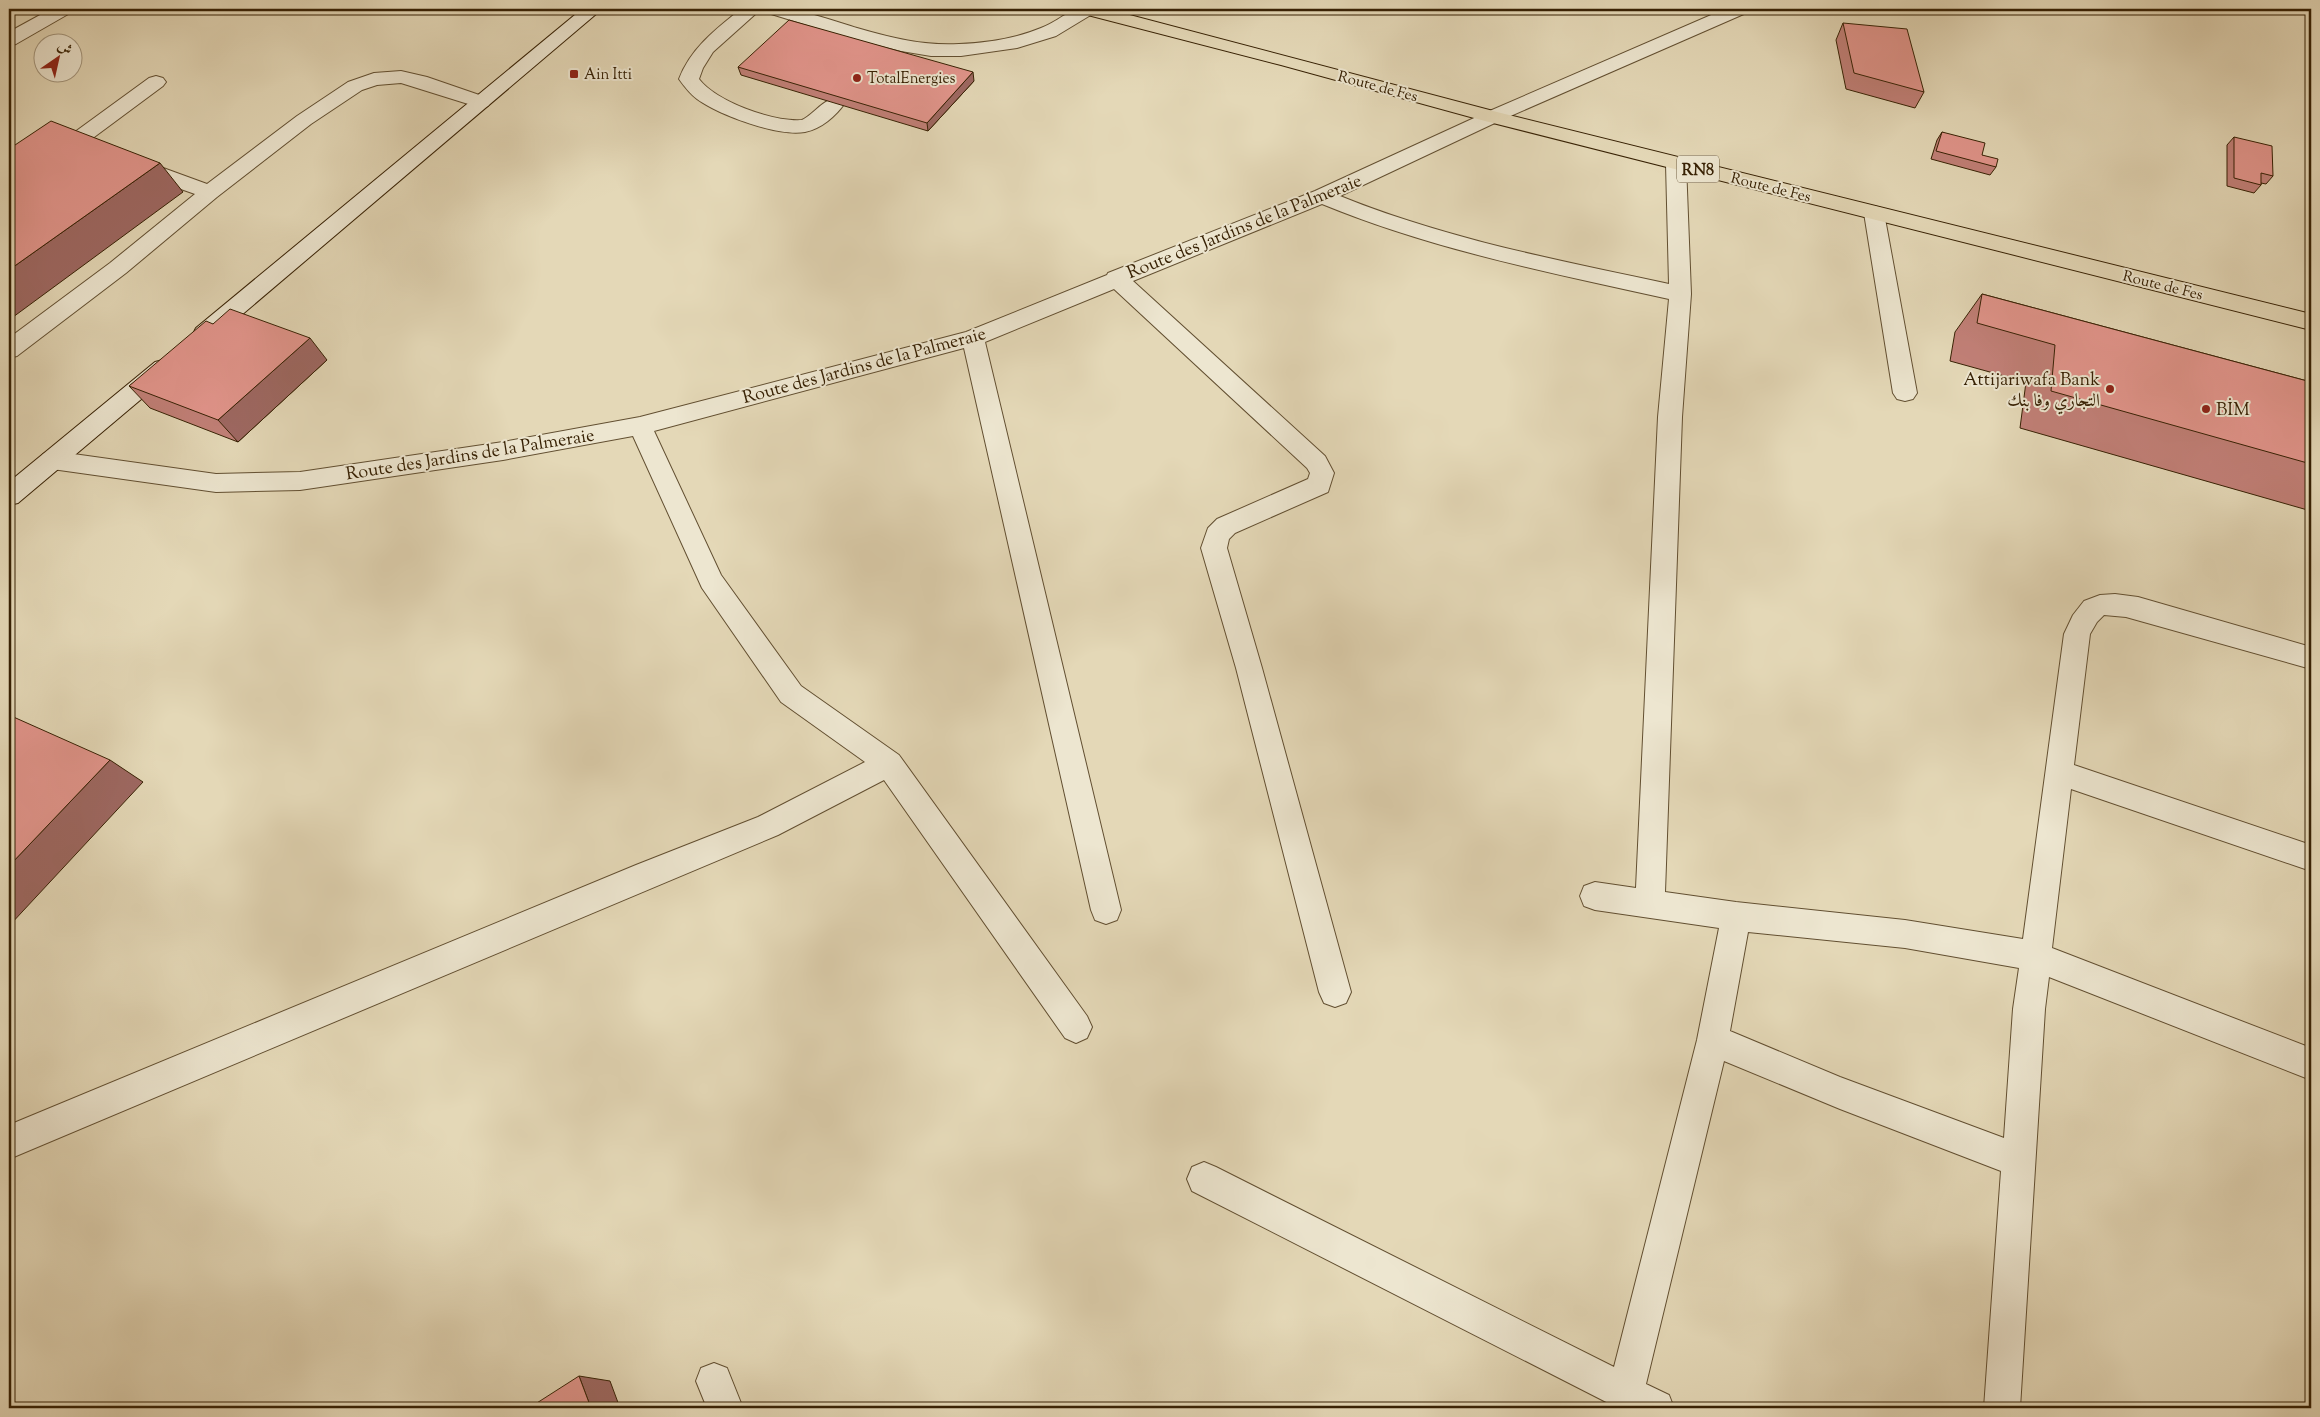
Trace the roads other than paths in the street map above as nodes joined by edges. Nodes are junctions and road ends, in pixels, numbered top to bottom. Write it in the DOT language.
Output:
graph roads {
  1 [pos="64,9"];
  2 [pos="593,9"];
  3 [pos="752,9"];
  4 [pos="774,9"];
  5 [pos="1087,9"];
  6 [pos="1740,9"];
  7 [pos="9,40"];
  8 [pos="156,82"];
  9 [pos="481,102"];
  10 [pos="835,103"];
  11 [pos="1492,117"];
  12 [pos="118,159"];
  13 [pos="1676,164"];
  14 [pos="9,190"];
  15 [pos="210,192"];
  16 [pos="1322,196"];
  17 [pos="1874,213"];
  18 [pos="1116,278"];
  19 [pos="1680,294"];
  20 [pos="2311,322"];
  21 [pos="973,338"];
  22 [pos="9,350"];
  23 [pos="1905,393"];
  24 [pos="640,426"];
  25 [pos="52,460"];
  26 [pos="9,496"];
  27 [pos="2311,658"];
  28 [pos="889,764"];
  29 [pos="2059,772"];
  30 [pos="2311,858"];
  31 [pos="1594,896"];
  32 [pos="1650,904"];
  33 [pos="1106,910"];
  34 [pos="1736,916"];
  35 [pos="2034,956"];
  36 [pos="1336,992"];
  37 [pos="1076,1027"];
  38 [pos="1713,1040"];
  39 [pos="2311,1064"];
  40 [pos="9,1142"];
  41 [pos="2019,1161"];
  42 [pos="1204,1179"];
  43 [pos="1626,1393"];
  44 [pos="1656,1408"];
  45 [pos="2002,1408"];
  1 -- 7 [label="street"];
  2 -- 9 [label="street"];
  3 -- 10 [label="street"];
  4 -- 5 [label="street"];
  5 -- 11 [label="main road, Route de Fes / RN8"];
  6 -- 11 [label="street, Route des Jardins de la Palmeraie"];
  8 -- 14 [label="street"];
  9 -- 15 [label="street"];
  9 -- 25 [label="street"];
  11 -- 13 [label="main road, Route de Fes / RN8"];
  11 -- 16 [label="street, Route des Jardins de la Palmeraie"];
  12 -- 15 [label="street"];
  13 -- 17 [label="main road, Route de Fes / RN8"];
  13 -- 19 [label="street"];
  15 -- 22 [label="street"];
  16 -- 18 [label="street, Route des Jardins de la Palmeraie"];
  16 -- 19 [label="street"];
  17 -- 20 [label="main road, Route de Fes / RN8"];
  17 -- 23 [label="street"];
  18 -- 21 [label="street, Route des Jardins de la Palmeraie"];
  18 -- 36 [label="street"];
  19 -- 32 [label="street"];
  21 -- 24 [label="street, Route des Jardins de la Palmeraie"];
  21 -- 33 [label="street"];
  24 -- 25 [label="street, Route des Jardins de la Palmeraie"];
  24 -- 28 [label="street"];
  25 -- 26 [label="street"];
  27 -- 29 [label="street"];
  28 -- 37 [label="street"];
  28 -- 40 [label="street"];
  29 -- 30 [label="street"];
  29 -- 35 [label="street"];
  31 -- 32 [label="street"];
  32 -- 34 [label="street"];
  34 -- 35 [label="street"];
  34 -- 38 [label="street"];
  35 -- 39 [label="street"];
  35 -- 41 [label="street"];
  38 -- 41 [label="street"];
  38 -- 43 [label="street"];
  41 -- 45 [label="street"];
  42 -- 43 [label="street"];
  43 -- 44 [label="street"];
}
